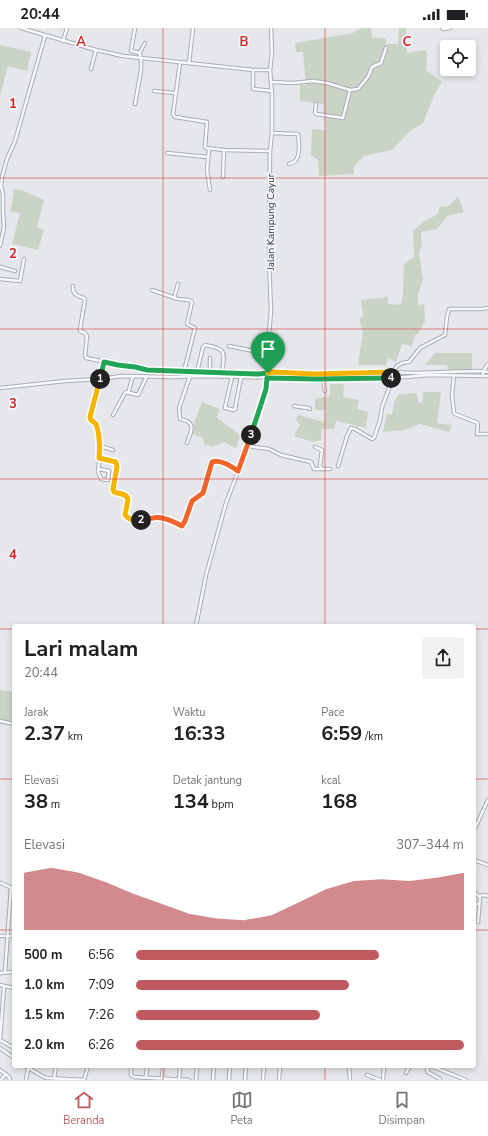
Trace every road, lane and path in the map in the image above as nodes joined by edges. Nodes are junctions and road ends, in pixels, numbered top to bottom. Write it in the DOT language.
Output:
graph roads {
  1 [pos="21,28"];
  2 [pos="67,28"];
  3 [pos="135,28"];
  4 [pos="193,28"];
  5 [pos="271,28"];
  6 [pos="442,28"];
  7 [pos="450,28"];
  8 [pos="45,36"];
  9 [pos="63,40"];
  10 [pos="145,44"];
  11 [pos="386,48"];
  12 [pos="96,50"];
  13 [pos="140,53"];
  14 [pos="140,58"];
  15 [pos="180,63"];
  16 [pos="189,64"];
  17 [pos="91,69"];
  18 [pos="253,70"];
  19 [pos="270,70"];
  20 [pos="271,82"];
  21 [pos="350,90"];
  22 [pos="154,91"];
  23 [pos="272,91"];
  24 [pos="175,93"];
  25 [pos="135,104"];
  26 [pos="316,104"];
  27 [pos="272,133"];
  28 [pos="209,149"];
  29 [pos="224,150"];
  30 [pos="270,151"];
  31 [pos="168,153"];
  32 [pos="208,157"];
  33 [pos="288,164"];
  34 [pos="223,177"];
  35 [pos="210,190"];
  36 [pos="0,246"];
  37 [pos="24,259"];
  38 [pos="0,267"];
  39 [pos="15,271"];
  40 [pos="0,279"];
  41 [pos="178,284"];
  42 [pos="73,286"];
  43 [pos="152,290"];
  44 [pos="174,298"];
  45 [pos="488,308"];
  46 [pos="229,346"];
  47 [pos="270,354"];
  48 [pos="210,358"];
  49 [pos="104,362"];
  50 [pos="488,364"];
  51 [pos="184,371"];
  52 [pos="197,372"];
  53 [pos="210,372"];
  54 [pos="222,372"];
  55 [pos="483,372"];
  56 [pos="488,372"];
  57 [pos="393,373"];
  58 [pos="267,375"];
  59 [pos="454,375"];
  60 [pos="133,376"];
  61 [pos="147,376"];
  62 [pos="190,376"];
  63 [pos="222,376"];
  64 [pos="483,376"];
  65 [pos="488,376"];
  66 [pos="232,377"];
  67 [pos="241,377"];
  68 [pos="393,378"];
  69 [pos="100,379"];
  70 [pos="323,379"];
  71 [pos="0,388"];
  72 [pos="325,391"];
  73 [pos="128,393"];
  74 [pos="294,406"];
  75 [pos="310,409"];
  76 [pos="113,415"];
  77 [pos="488,434"];
  78 [pos="186,443"];
  79 [pos="100,446"];
  80 [pos="247,446"];
  81 [pos="315,447"];
  82 [pos="113,450"];
  83 [pos="99,458"];
  84 [pos="338,466"];
  85 [pos="99,469"];
  86 [pos="322,469"];
  87 [pos="330,469"];
  88 [pos="238,471"];
  89 [pos="196,624"];
  90 [pos="0,721"];
  91 [pos="12,724"];
  92 [pos="488,800"];
  93 [pos="476,826"];
  94 [pos="476,861"];
  95 [pos="488,865"];
  96 [pos="2,883"];
  97 [pos="12,888"];
  98 [pos="476,893"];
  99 [pos="479,896"];
  100 [pos="488,896"];
  101 [pos="476,904"];
  102 [pos="480,904"];
  103 [pos="478,922"];
  104 [pos="0,936"];
  105 [pos="7,936"];
  106 [pos="12,936"];
  107 [pos="5,972"];
  108 [pos="12,972"];
  109 [pos="0,973"];
  110 [pos="0,985"];
  111 [pos="4,987"];
  112 [pos="12,988"];
  113 [pos="0,1039"];
  114 [pos="12,1047"];
  115 [pos="0,1048"];
  116 [pos="12,1057"];
  117 [pos="56,1068"];
  118 [pos="87,1068"];
  119 [pos="131,1068"];
  120 [pos="147,1068"];
  121 [pos="163,1068"];
  122 [pos="180,1068"];
  123 [pos="197,1068"];
  124 [pos="214,1068"];
  125 [pos="230,1068"];
  126 [pos="246,1068"];
  127 [pos="264,1068"];
  128 [pos="280,1068"];
  129 [pos="349,1068"];
  130 [pos="384,1068"];
  131 [pos="409,1068"];
  132 [pos="429,1068"];
  133 [pos="435,1068"];
  134 [pos="28,1069"];
  135 [pos="0,1070"];
  136 [pos="406,1073"];
  137 [pos="6,1074"];
  138 [pos="367,1075"];
  139 [pos="146,1077"];
  140 [pos="54,1078"];
  141 [pos="165,1079"];
  142 [pos="440,1079"];
  143 [pos="1,1080"];
  144 [pos="10,1080"];
  145 [pos="26,1080"];
  146 [pos="84,1080"];
  147 [pos="177,1080"];
  148 [pos="189,1080"];
  149 [pos="196,1080"];
  150 [pos="213,1080"];
  151 [pos="229,1080"];
  152 [pos="245,1080"];
  153 [pos="263,1080"];
  154 [pos="279,1080"];
  155 [pos="350,1080"];
  156 [pos="381,1080"];
  157 [pos="466,1080"];
  1 -- 8 [label="street"];
  2 -- 9 [label="street"];
  3 -- 13 [label="street"];
  4 -- 16 [label="street"];
  5 -- 19 [label="street, Jalan Kampung Cayur"];
  6 -- 7 [label="street"];
  8 -- 9 [label="street"];
  8 -- 36 [label="street"];
  9 -- 12 [label="street"];
  10 -- 13 [label="street"];
  11 -- 21 [label="street"];
  12 -- 14 [label="street"];
  12 -- 17 [label="street"];
  13 -- 14 [label="street"];
  14 -- 15 [label="street"];
  14 -- 25 [label="street"];
  15 -- 16 [label="street"];
  15 -- 24 [label="street"];
  16 -- 18 [label="street"];
  18 -- 19 [label="street"];
  18 -- 23 [label="street"];
  19 -- 20 [label="street, Jalan Kampung Cayur"];
  20 -- 21 [label="street"];
  20 -- 23 [label="street, Jalan Kampung Cayur"];
  21 -- 26 [label="street"];
  22 -- 24 [label="street"];
  23 -- 27 [label="street, Jalan Kampung Cayur"];
  24 -- 28 [label="street"];
  27 -- 30 [label="street, Jalan Kampung Cayur"];
  27 -- 33 [label="street"];
  28 -- 29 [label="street"];
  28 -- 32 [label="street"];
  29 -- 30 [label="street"];
  29 -- 34 [label="street"];
  30 -- 47 [label="street, Jalan Kampung Cayur"];
  31 -- 32 [label="street"];
  32 -- 35 [label="street"];
  37 -- 40 [label="street"];
  38 -- 39 [label="street"];
  41 -- 44 [label="street"];
  42 -- 49 [label="street"];
  43 -- 44 [label="street"];
  44 -- 51 [label="street"];
  45 -- 57 [label="street"];
  46 -- 47 [label="street"];
  47 -- 58 [label="street, Jalan Kampung Cayur"];
  48 -- 53 [label="street"];
  49 -- 51 [label="street"];
  49 -- 69 [label="street"];
  50 -- 55 [label="street"];
  51 -- 52 [label="street"];
  52 -- 53 [label="street"];
  52 -- 54 [label="street"];
  53 -- 54 [label="street"];
  54 -- 58 [label="street"];
  54 -- 63 [label="street"];
  55 -- 56 [label="street"];
  55 -- 57 [label="street"];
  55 -- 64 [label="street"];
  57 -- 58 [label="street"];
  57 -- 68 [label="street"];
  58 -- 67 [label="street"];
  58 -- 70 [label="street"];
  58 -- 80 [label="street, Jalan Kampung Cayur"];
  59 -- 64 [label="street"];
  59 -- 68 [label="street"];
  59 -- 77 [label="street"];
  60 -- 61 [label="street"];
  60 -- 69 [label="street"];
  60 -- 73 [label="street"];
  61 -- 62 [label="street"];
  61 -- 73 [label="street"];
  62 -- 63 [label="street"];
  62 -- 78 [label="street"];
  63 -- 66 [label="street"];
  64 -- 65 [label="street"];
  66 -- 67 [label="street"];
  66 -- 67 [label="street"];
  68 -- 70 [label="street"];
  68 -- 84 [label="street"];
  69 -- 71 [label="street"];
  69 -- 79 [label="street"];
  70 -- 72 [label="street"];
  73 -- 76 [label="street"];
  74 -- 75 [label="street"];
  79 -- 82 [label="street"];
  79 -- 83 [label="street"];
  80 -- 86 [label="street"];
  80 -- 88 [label="street, Jalan Kampung Cayur"];
  81 -- 86 [label="street"];
  83 -- 85 [label="street"];
  83 -- 88 [label="street"];
  85 -- 85 [label="street"];
  86 -- 87 [label="street"];
  88 -- 89 [label="street, Jalan Kampung Cayur"];
  90 -- 91 [label="street"];
  92 -- 93 [label="street"];
  94 -- 95 [label="street"];
  96 -- 97 [label="street"];
  97 -- 105 [label="street"];
  98 -- 99 [label="street"];
  99 -- 100 [label="street"];
  99 -- 102 [label="street"];
  101 -- 102 [label="street"];
  102 -- 103 [label="street"];
  104 -- 105 [label="street"];
  105 -- 106 [label="street"];
  105 -- 107 [label="street"];
  107 -- 108 [label="street"];
  107 -- 109 [label="street"];
  110 -- 111 [label="street"];
  111 -- 112 [label="street"];
  111 -- 113 [label="street"];
  113 -- 114 [label="street"];
  115 -- 116 [label="street"];
  117 -- 140 [label="street"];
  118 -- 146 [label="street"];
  119 -- 139 [label="street"];
  120 -- 139 [label="street"];
  121 -- 141 [label="street"];
  122 -- 147 [label="street"];
  123 -- 149 [label="street"];
  124 -- 150 [label="street"];
  125 -- 151 [label="street"];
  126 -- 152 [label="street"];
  127 -- 153 [label="street"];
  128 -- 154 [label="street"];
  129 -- 155 [label="street"];
  130 -- 156 [label="street"];
  131 -- 136 [label="street"];
  132 -- 142 [label="street"];
  133 -- 157 [label="street"];
  134 -- 140 [label="street"];
  134 -- 145 [label="street"];
  135 -- 137 [label="street"];
  137 -- 143 [label="street"];
  137 -- 144 [label="street"];
  138 -- 156 [label="street"];
  139 -- 141 [label="street"];
  140 -- 146 [label="street"];
  141 -- 147 [label="street"];
  147 -- 148 [label="street"];
}
